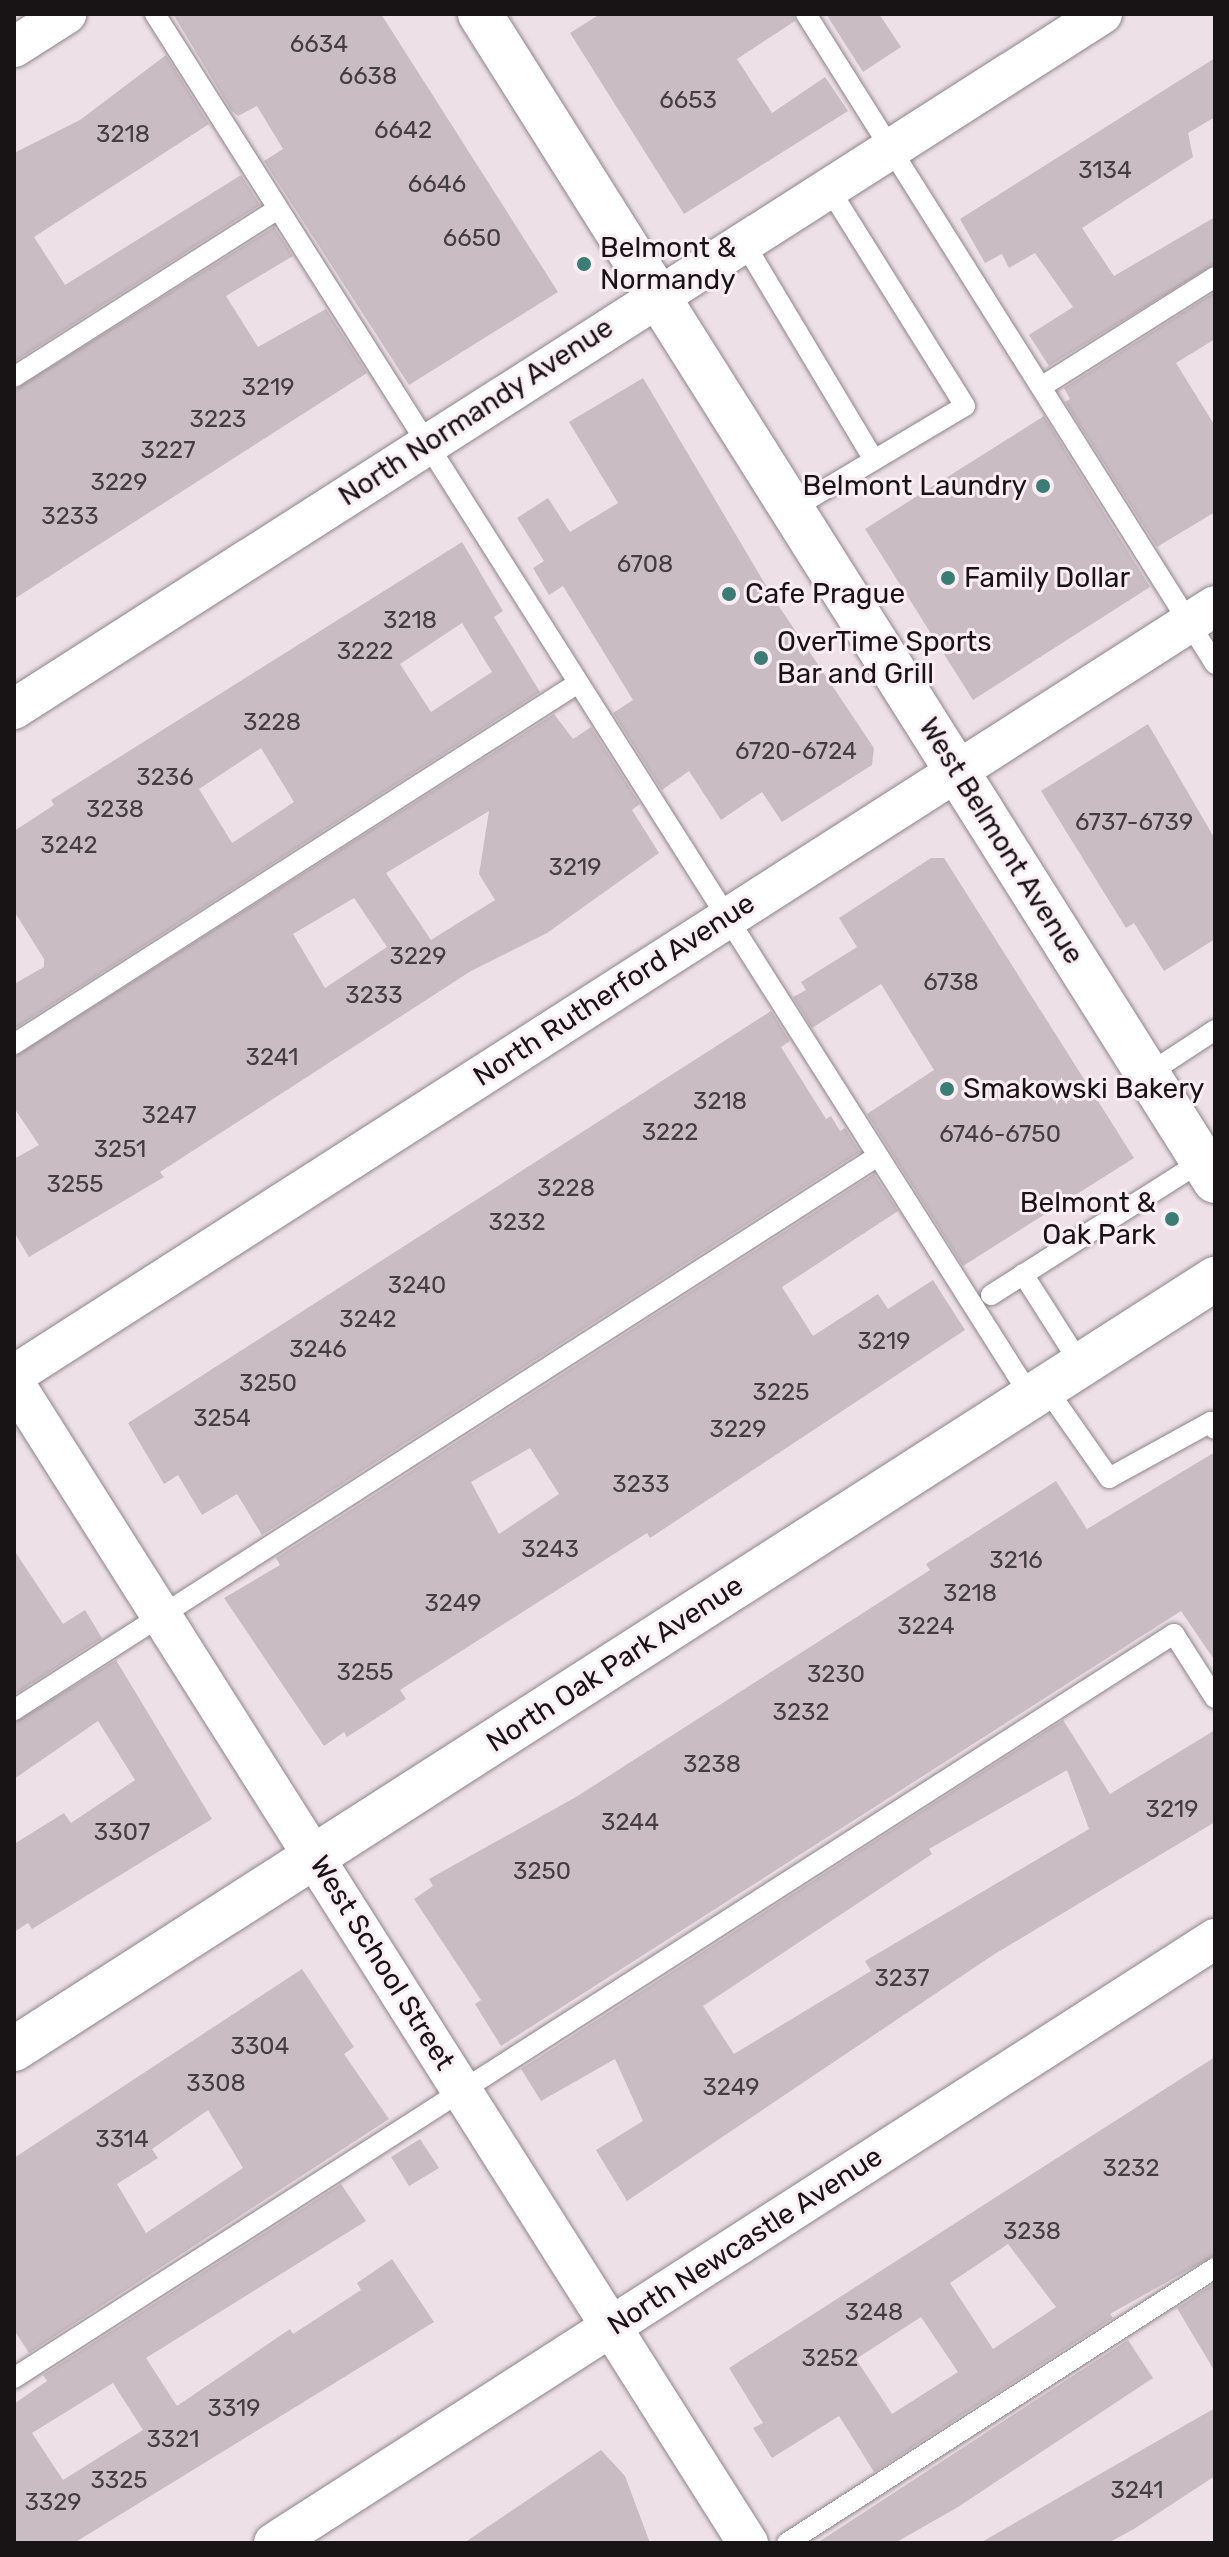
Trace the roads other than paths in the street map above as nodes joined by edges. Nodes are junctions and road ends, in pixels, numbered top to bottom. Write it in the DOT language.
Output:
graph roads {
  1 [pos="66,14"];
  2 [pos="155,14"];
  3 [pos="480,14"];
  4 [pos="806,14"];
  5 [pos="1102,14"];
  6 [pos="14,47"];
  7 [pos="890,148"];
  8 [pos="828,187"];
  9 [pos="278,209"];
  10 [pos="743,241"];
  11 [pos="1215,277"];
  12 [pos="657,295"];
  13 [pos="14,377"];
  14 [pos="1041,387"];
  15 [pos="427,444"];
  16 [pos="874,460"];
  17 [pos="792,509"];
  18 [pos="1202,614"];
  19 [pos="1215,664"];
  20 [pos="578,683"];
  21 [pos="14,709"];
  22 [pos="956,770"];
  23 [pos="727,917"];
  24 [pos="1215,1030"];
  25 [pos="14,1044"];
  26 [pos="1148,1074"];
  27 [pos="878,1156"];
  28 [pos="1211,1165"];
  29 [pos="1023,1274"];
  30 [pos="1215,1279"];
  31 [pos="991,1295"];
  32 [pos="14,1375"];
  33 [pos="14,1383"];
  34 [pos="1053,1383"];
  35 [pos="1214,1424"];
  36 [pos="161,1615"];
  37 [pos="1215,1698"];
  38 [pos="14,1710"];
  39 [pos="315,1856"];
  40 [pos="1215,1939"];
  41 [pos="14,2049"];
  42 [pos="463,2090"];
  43 [pos="1215,2268"];
  44 [pos="612,2327"];
  45 [pos="14,2378"];
  46 [pos="274,2543"];
  47 [pos="748,2543"];
  48 [pos="787,2543"];
  1 -- 6 [label="street"];
  2 -- 9 [label="lane"];
  3 -- 12 [label="main road, West Belmont Avenue"];
  4 -- 7 [label="lane"];
  5 -- 7 [label="street, North Normandy Avenue"];
  7 -- 8 [label="street, North Normandy Avenue"];
  7 -- 14 [label="lane"];
  8 -- 10 [label="street, North Normandy Avenue"];
  8 -- 16 [label="lane"];
  9 -- 13 [label="lane"];
  9 -- 15 [label="lane"];
  10 -- 12 [label="street, North Normandy Avenue"];
  10 -- 16 [label="lane"];
  11 -- 14 [label="lane"];
  12 -- 15 [label="street, North Normandy Avenue"];
  12 -- 17 [label="main road, West Belmont Avenue"];
  14 -- 18 [label="lane"];
  15 -- 20 [label="lane"];
  15 -- 21 [label="street, North Normandy Avenue"];
  16 -- 17 [label="lane"];
  17 -- 22 [label="main road, West Belmont Avenue"];
  18 -- 19 [label="lane"];
  18 -- 22 [label="street, North Rutherford Avenue"];
  20 -- 23 [label="lane"];
  20 -- 25 [label="lane"];
  22 -- 23 [label="street, North Rutherford Avenue"];
  22 -- 26 [label="main road, West Belmont Avenue"];
  23 -- 27 [label="lane"];
  23 -- 32 [label="street, North Rutherford Avenue"];
  24 -- 26 [label="lane"];
  26 -- 28 [label="main road, West Belmont Avenue"];
  27 -- 34 [label="lane"];
  27 -- 36 [label="lane"];
  28 -- 29 [label="lane"];
  29 -- 31 [label="lane"];
  29 -- 34 [label="lane"];
  30 -- 34 [label="main road, North Oak Park Avenue"];
  33 -- 36 [label="street, West School Street"];
  34 -- 35 [label="lane"];
  34 -- 39 [label="main road, North Oak Park Avenue"];
  36 -- 38 [label="lane"];
  36 -- 39 [label="street, West School Street"];
  37 -- 42 [label="lane"];
  39 -- 41 [label="main road, North Oak Park Avenue"];
  39 -- 42 [label="street, West School Street"];
  40 -- 44 [label="street, North Newcastle Avenue"];
  42 -- 44 [label="street, West School Street"];
  42 -- 45 [label="lane"];
  43 -- 48 [label="lane"];
  44 -- 46 [label="street, North Newcastle Avenue"];
  44 -- 47 [label="street, West School Street"];
}
